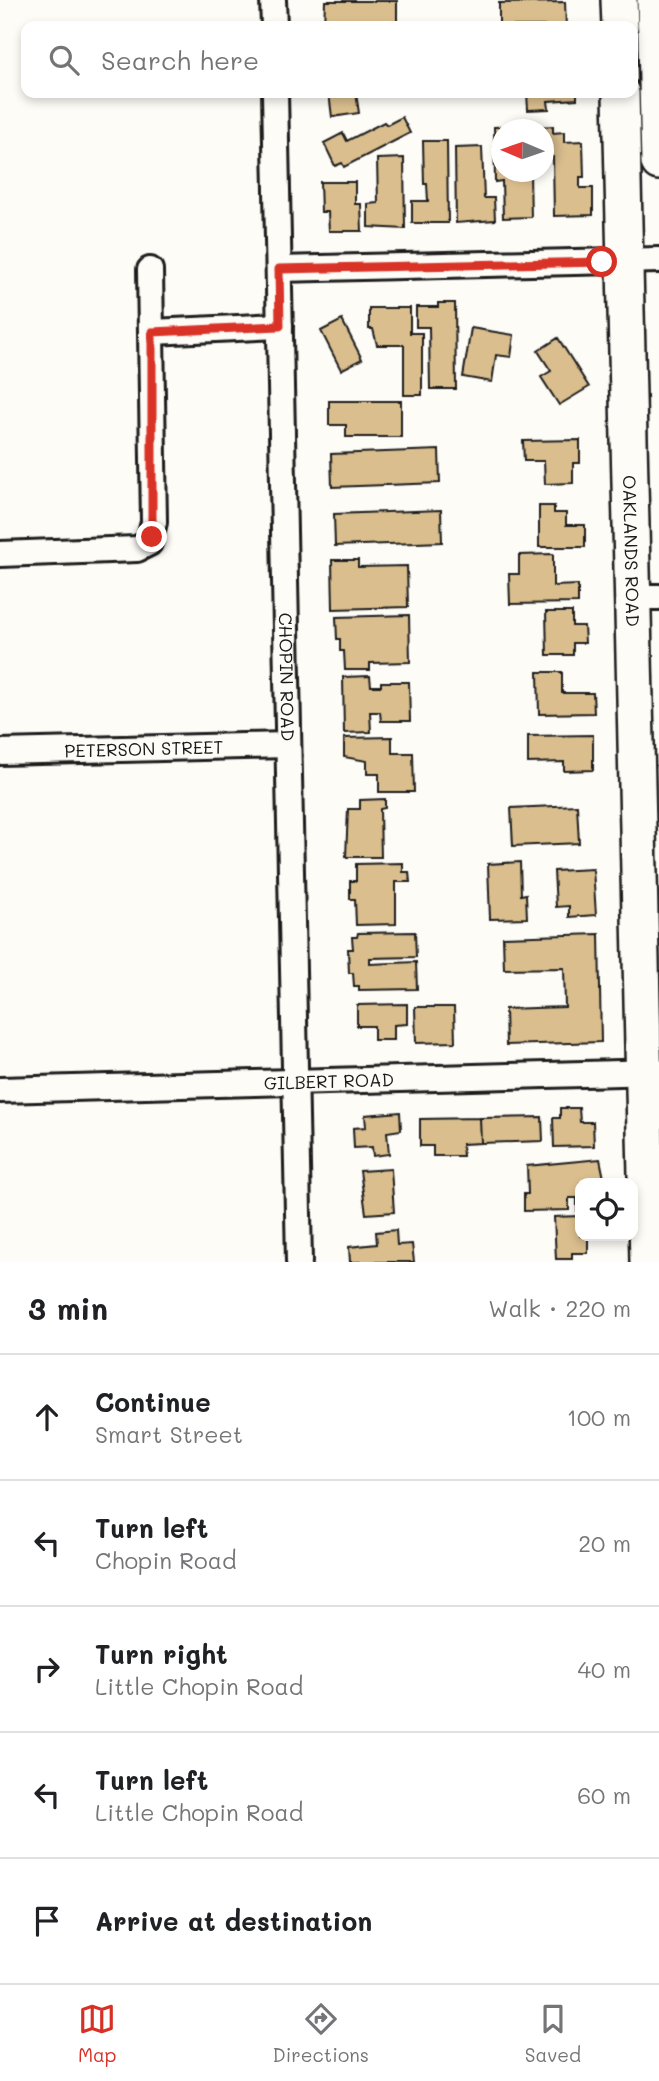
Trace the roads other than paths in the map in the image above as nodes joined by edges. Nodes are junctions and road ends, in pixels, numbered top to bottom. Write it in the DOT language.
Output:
graph roads {
  1 [pos="273,0"];
  2 [pos="619,0"];
  3 [pos="655,0"];
  4 [pos="274,21"];
  5 [pos="620,21"];
  6 [pos="275,98"];
  7 [pos="622,98"];
  8 [pos="659,162"];
  9 [pos="642,261"];
  10 [pos="279,269"];
  11 [pos="150,270"];
  12 [pos="280,326"];
  13 [pos="152,332"];
  14 [pos="0,554"];
  15 [pos="646,597"];
  16 [pos="288,745"];
  17 [pos="0,752"];
  18 [pos="651,1073"];
  19 [pos="296,1082"];
  20 [pos="0,1090"];
  21 [pos="299,1262"];
  22 [pos="648,1262"];
  1 -- 4 [label="street"];
  2 -- 5 [label="main road"];
  3 -- 8 [label="main road"];
  6 -- 10 [label="street, CHOPIN ROAD"];
  7 -- 9 [label="main road, OAKLANDS ROAD"];
  9 -- 10 [label="street"];
  9 -- 15 [label="main road, OAKLANDS ROAD"];
  10 -- 12 [label="street, CHOPIN ROAD"];
  11 -- 13 [label="street"];
  12 -- 13 [label="street"];
  12 -- 16 [label="street, CHOPIN ROAD"];
  13 -- 14 [label="street"];
  15 -- 18 [label="main road, OAKLANDS ROAD"];
  16 -- 17 [label="street, PETERSON STREET"];
  16 -- 19 [label="street, CHOPIN ROAD"];
  18 -- 19 [label="street, GILBERT ROAD"];
  18 -- 22 [label="main road, OAKLANDS ROAD"];
  19 -- 20 [label="street, GILBERT ROAD"];
  19 -- 21 [label="street, CHOPIN ROAD"];
}
